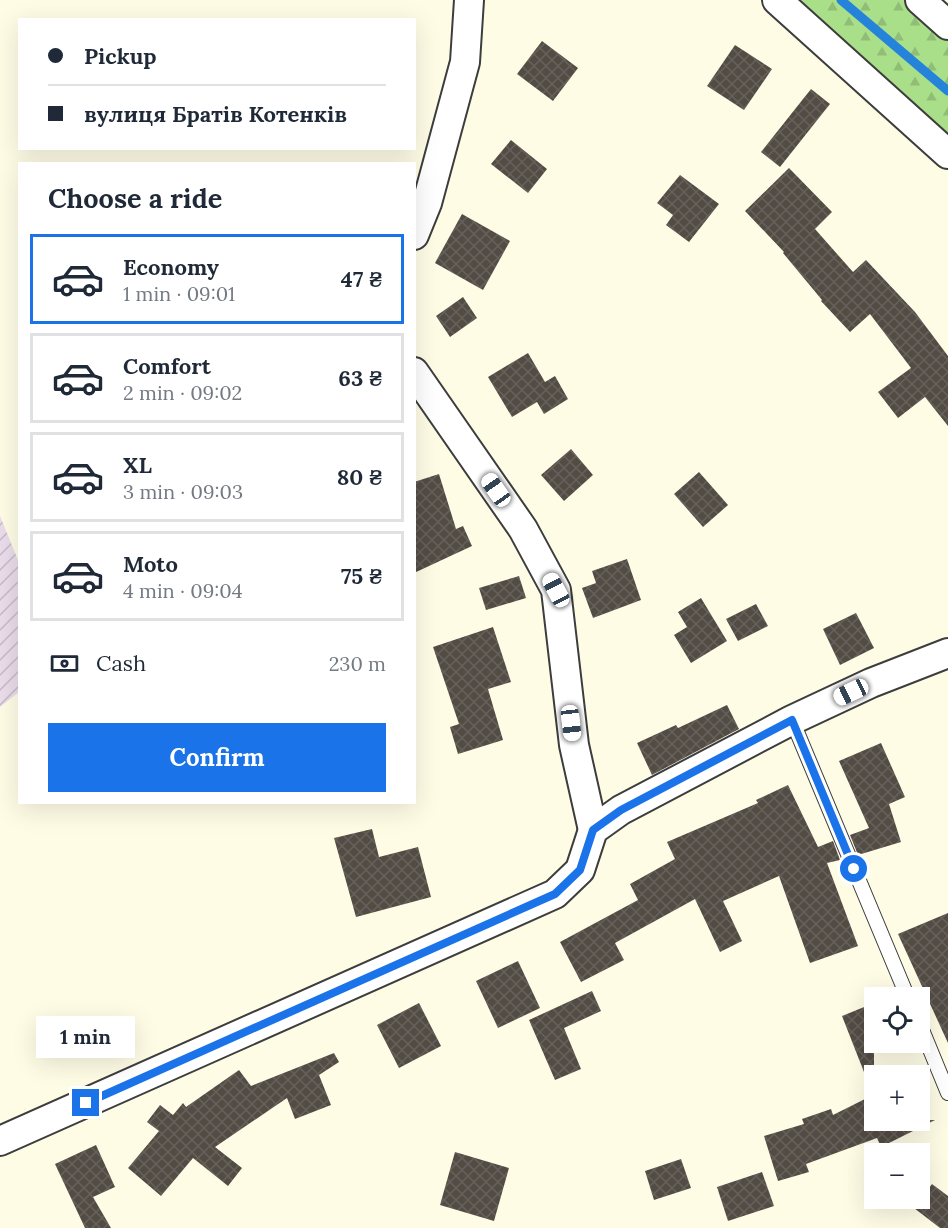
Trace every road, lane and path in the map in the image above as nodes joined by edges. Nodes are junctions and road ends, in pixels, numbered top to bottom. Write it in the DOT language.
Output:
graph roads {
  1 [pos="469,0"];
  2 [pos="777,0"];
  3 [pos="920,0"];
  4 [pos="948,25"];
  5 [pos="948,154"];
  6 [pos="416,230"];
  7 [pos="416,375"];
  8 [pos="948,653"];
  9 [pos="792,720"];
  10 [pos="593,830"];
  11 [pos="903,987"];
  12 [pos="930,1049"];
  13 [pos="948,1093"];
  14 [pos="0,1141"];
  1 -- 6 [label="street"];
  2 -- 5 [label="street"];
  3 -- 4 [label="street"];
  7 -- 10 [label="street"];
  8 -- 9 [label="street"];
  9 -- 10 [label="street"];
  9 -- 11 [label="lane"];
  10 -- 14 [label="street"];
  12 -- 13 [label="lane"];
}
